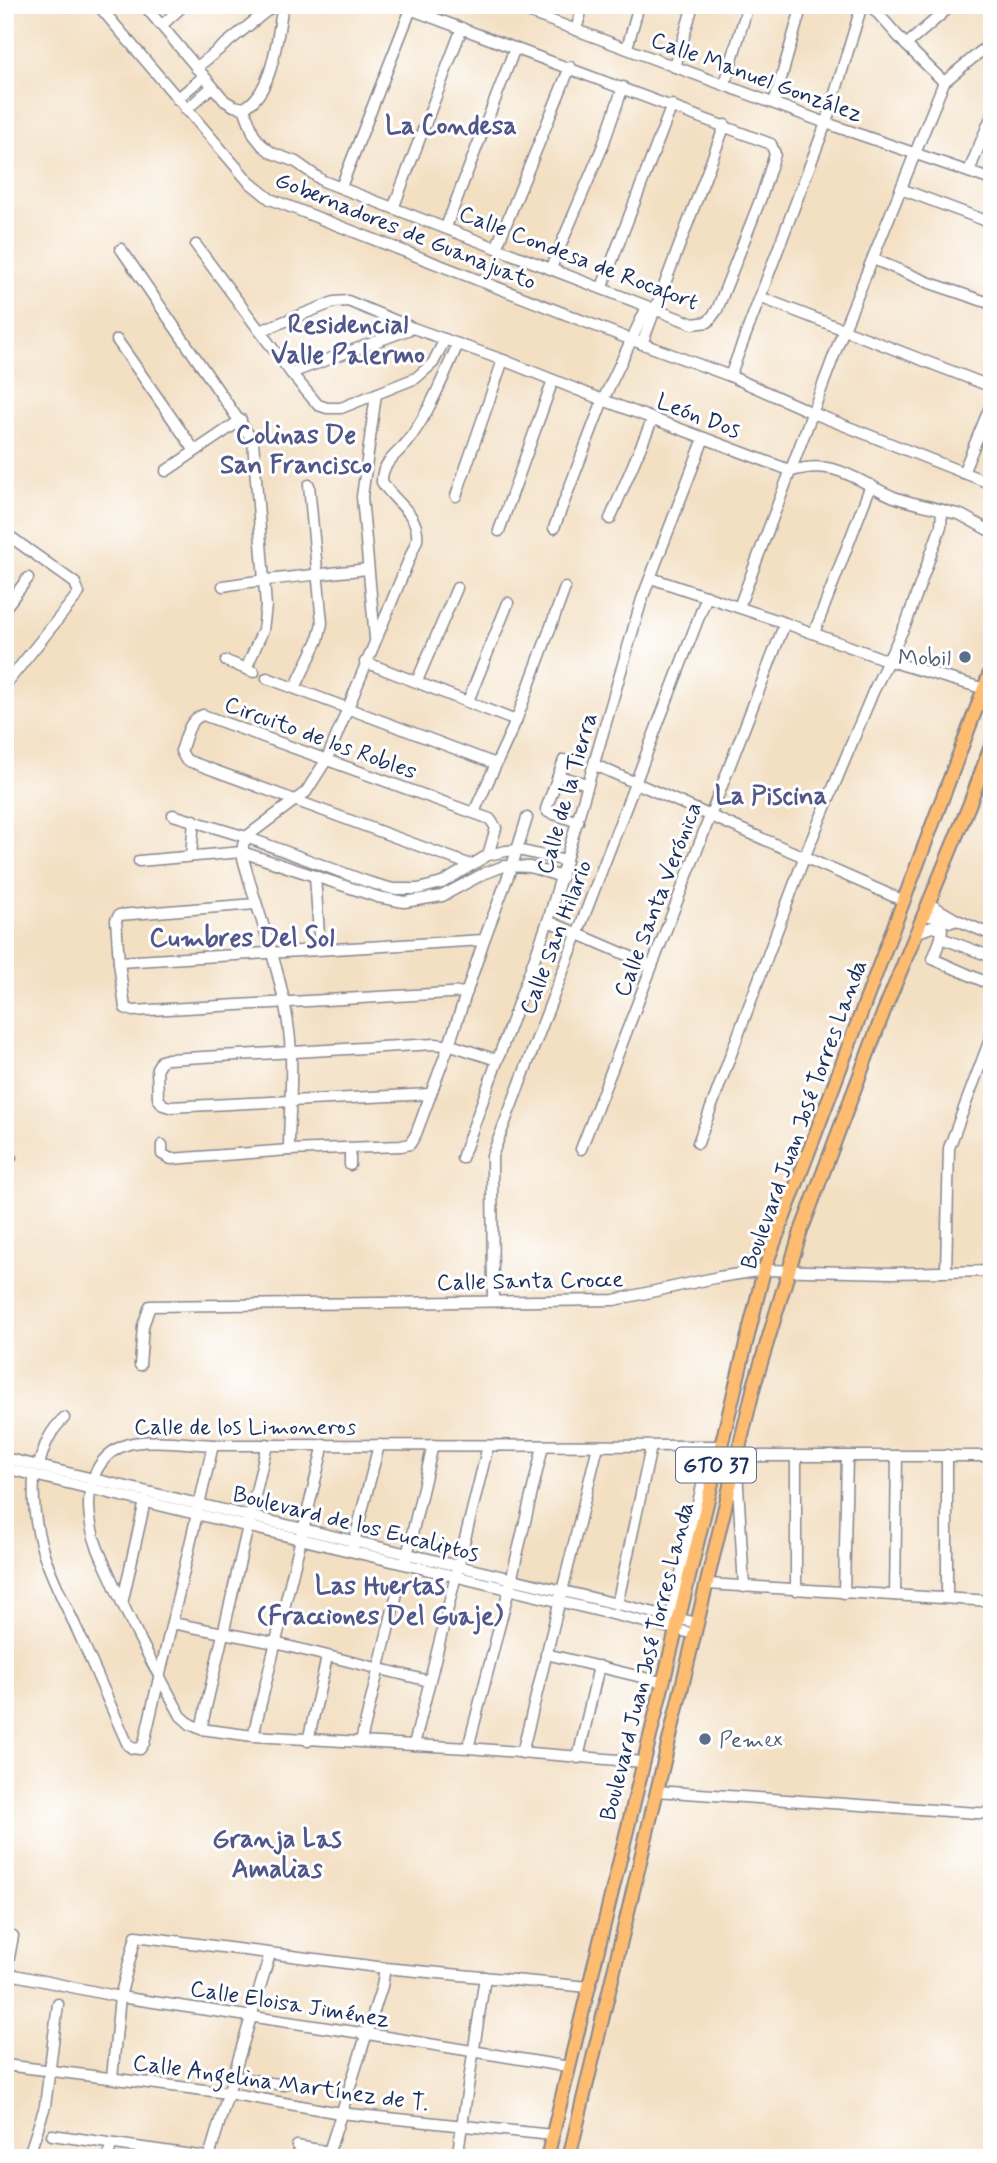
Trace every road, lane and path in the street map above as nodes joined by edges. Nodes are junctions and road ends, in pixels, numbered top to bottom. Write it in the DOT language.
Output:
graph roads {
  1 [pos="98,5"];
  2 [pos="144,5"];
  3 [pos="184,5"];
  4 [pos="274,5"];
  5 [pos="283,5"];
  6 [pos="399,5"];
  7 [pos="509,5"];
  8 [pos="583,5"];
  9 [pos="639,5"];
  10 [pos="693,5"];
  11 [pos="748,5"];
  12 [pos="802,5"];
  13 [pos="862,5"];
  14 [pos="952,5"];
  15 [pos="875,6"];
  16 [pos="526,8"];
  17 [pos="411,9"];
  18 [pos="162,25"];
  19 [pos="462,28"];
  20 [pos="576,30"];
  21 [pos="992,42"];
  22 [pos="906,45"];
  23 [pos="515,48"];
  24 [pos="627,48"];
  25 [pos="570,67"];
  26 [pos="675,67"];
  27 [pos="196,68"];
  28 [pos="203,77"];
  29 [pos="944,82"];
  30 [pos="725,84"];
  31 [pos="212,87"];
  32 [pos="623,87"];
  33 [pos="177,99"];
  34 [pos="774,103"];
  35 [pos="672,105"];
  36 [pos="244,108"];
  37 [pos="186,110"];
  38 [pos="992,115"];
  39 [pos="827,123"];
  40 [pos="725,125"];
  41 [pos="915,153"];
  42 [pos="969,171"];
  43 [pos="992,180"];
  44 [pos="341,187"];
  45 [pos="901,189"];
  46 [pos="394,206"];
  47 [pos="992,223"];
  48 [pos="446,226"];
  49 [pos="196,245"];
  50 [pos="497,246"];
  51 [pos="121,248"];
  52 [pos="873,259"];
  53 [pos="551,268"];
  54 [pos="602,287"];
  55 [pos="762,298"];
  56 [pos="992,304"];
  57 [pos="652,309"];
  58 [pos="413,328"];
  59 [pos="844,329"];
  60 [pos="260,331"];
  61 [pos="445,339"];
  62 [pos="117,340"];
  63 [pos="637,342"];
  64 [pos="458,344"];
  65 [pos="503,360"];
  66 [pos="291,373"];
  67 [pos="730,376"];
  68 [pos="553,380"];
  69 [pos="992,387"];
  70 [pos="376,394"];
  71 [pos="603,400"];
  72 [pos="992,402"];
  73 [pos="813,412"];
  74 [pos="653,418"];
  75 [pos="241,420"];
  76 [pos="704,438"];
  77 [pos="195,451"];
  78 [pos="368,463"];
  79 [pos="384,466"];
  80 [pos="166,471"];
  81 [pos="792,471"];
  82 [pos="963,473"];
  83 [pos="992,484"];
  84 [pos="309,485"];
  85 [pos="871,485"];
  86 [pos="456,496"];
  87 [pos="942,510"];
  88 [pos="610,519"];
  89 [pos="554,528"];
  90 [pos="499,531"];
  91 [pos="992,532"];
  92 [pos="5,533"];
  93 [pos="367,569"];
  94 [pos="316,576"];
  95 [pos="651,578"];
  96 [pos="28,579"];
  97 [pos="262,579"];
  98 [pos="223,586"];
  99 [pos="457,588"];
  100 [pos="565,588"];
  101 [pos="707,596"];
  102 [pos="508,603"];
  103 [pos="372,604"];
  104 [pos="389,606"];
  105 [pos="739,607"];
  106 [pos="5,608"];
  107 [pos="785,623"];
  108 [pos="814,633"];
  109 [pos="375,639"];
  110 [pos="226,661"];
  111 [pos="889,661"];
  112 [pos="365,662"];
  113 [pos="992,667"];
  114 [pos="267,678"];
  115 [pos="417,681"];
  116 [pos="5,685"];
  117 [pos="295,688"];
  118 [pos="988,690"];
  119 [pos="468,701"];
  120 [pos="346,708"];
  121 [pos="516,721"];
  122 [pos="992,743"];
  123 [pos="327,759"];
  124 [pos="564,760"];
  125 [pos="496,764"];
  126 [pos="595,765"];
  127 [pos="558,776"];
  128 [pos="588,784"];
  129 [pos="635,784"];
  130 [pos="297,800"];
  131 [pos="474,812"];
  132 [pos="173,815"];
  133 [pos="709,816"];
  134 [pos="527,818"];
  135 [pos="194,820"];
  136 [pos="578,822"];
  137 [pos="246,837"];
  138 [pos="517,850"];
  139 [pos="242,852"];
  140 [pos="488,855"];
  141 [pos="191,856"];
  142 [pos="804,858"];
  143 [pos="139,861"];
  144 [pos="566,861"];
  145 [pos="471,865"];
  146 [pos="513,866"];
  147 [pos="315,876"];
  148 [pos="562,877"];
  149 [pos="904,901"];
  150 [pos="255,904"];
  151 [pos="925,908"];
  152 [pos="548,921"];
  153 [pos="577,933"];
  154 [pos="915,933"];
  155 [pos="992,935"];
  156 [pos="941,937"];
  157 [pos="484,940"];
  158 [pos="320,949"];
  159 [pos="270,952"];
  160 [pos="992,957"];
  161 [pos="119,962"];
  162 [pos="652,966"];
  163 [pos="992,972"];
  164 [pos="467,992"];
  165 [pos="284,1002"];
  166 [pos="992,1034"];
  167 [pos="449,1045"];
  168 [pos="291,1052"];
  169 [pos="497,1060"];
  170 [pos="429,1094"];
  171 [pos="289,1101"];
  172 [pos="698,1143"];
  173 [pos="162,1145"];
  174 [pos="350,1149"];
  175 [pos="581,1149"];
  176 [pos="289,1150"];
  177 [pos="461,1158"];
  178 [pos="350,1165"];
  179 [pos="764,1270"];
  180 [pos="946,1271"];
  181 [pos="992,1271"];
  182 [pos="787,1272"];
  183 [pos="493,1301"];
  184 [pos="140,1365"];
  185 [pos="64,1419"];
  186 [pos="267,1444"];
  187 [pos="324,1444"];
  188 [pos="213,1445"];
  189 [pos="379,1445"];
  190 [pos="433,1445"];
  191 [pos="488,1446"];
  192 [pos="543,1446"];
  193 [pos="598,1446"];
  194 [pos="720,1446"];
  195 [pos="651,1447"];
  196 [pos="947,1455"];
  197 [pos="847,1456"];
  198 [pos="897,1456"];
  199 [pos="992,1456"];
  200 [pos="796,1457"];
  201 [pos="5,1458"];
  202 [pos="737,1459"];
  203 [pos="39,1465"];
  204 [pos="5,1468"];
  205 [pos="34,1476"];
  206 [pos="91,1483"];
  207 [pos="145,1501"];
  208 [pos="198,1509"];
  209 [pos="249,1521"];
  210 [pos="302,1534"];
  211 [pos="352,1547"];
  212 [pos="406,1560"];
  213 [pos="457,1572"];
  214 [pos="707,1584"];
  215 [pos="511,1585"];
  216 [pos="744,1587"];
  217 [pos="796,1590"];
  218 [pos="397,1593"];
  219 [pos="844,1593"];
  220 [pos="895,1595"];
  221 [pos="561,1597"];
  222 [pos="947,1598"];
  223 [pos="992,1601"];
  224 [pos="122,1604"];
  225 [pos="617,1605"];
  226 [pos="172,1623"];
  227 [pos="673,1623"];
  228 [pos="696,1628"];
  229 [pos="223,1632"];
  230 [pos="275,1643"];
  231 [pos="546,1654"];
  232 [pos="327,1657"];
  233 [pos="599,1666"];
  234 [pos="377,1669"];
  235 [pos="160,1678"];
  236 [pos="429,1681"];
  237 [pos="662,1682"];
  238 [pos="201,1730"];
  239 [pos="253,1736"];
  240 [pos="308,1741"];
  241 [pos="361,1741"];
  242 [pos="414,1745"];
  243 [pos="468,1748"];
  244 [pos="522,1753"];
  245 [pos="578,1758"];
  246 [pos="643,1762"];
  247 [pos="656,1791"];
  248 [pos="992,1814"];
  249 [pos="13,1936"];
  250 [pos="270,1954"];
  251 [pos="385,1968"];
  252 [pos="6,1973"];
  253 [pos="485,1977"];
  254 [pos="589,1987"];
  255 [pos="120,1997"];
  256 [pos="58,2004"];
  257 [pos="252,2017"];
  258 [pos="368,2034"];
  259 [pos="473,2052"];
  260 [pos="5,2065"];
  261 [pos="569,2067"];
  262 [pos="50,2071"];
  263 [pos="233,2077"];
  264 [pos="112,2078"];
  265 [pos="284,2085"];
  266 [pos="228,2094"];
  267 [pos="340,2113"];
  268 [pos="462,2126"];
  269 [pos="52,2134"];
  270 [pos="552,2135"];
  271 [pos="111,2144"];
  272 [pos="297,2146"];
  273 [pos="328,2155"];
  274 [pos="211,2157"];
  275 [pos="27,2158"];
  276 [pos="108,2158"];
  277 [pos="457,2158"];
  278 [pos="547,2158"];
  279 [pos="569,2158"];
  1 -- 33 [label="street, Gobernadores de Guanajuato"];
  2 -- 18 [label="street"];
  3 -- 18 [label="street"];
  4 -- 27 [label="street"];
  5 -- 36 [label="street"];
  6 -- 17 [label="street, Calle Condesa de Rocafort"];
  7 -- 16 [label="street, Calle Manuel González"];
  8 -- 20 [label="street"];
  9 -- 24 [label="street"];
  10 -- 26 [label="street"];
  11 -- 30 [label="street"];
  12 -- 34 [label="street"];
  13 -- 15 [label="street"];
  13 -- 39 [label="street"];
  14 -- 22 [label="street"];
  15 -- 22 [label="street"];
  16 -- 20 [label="street, Calle Manuel González"];
  17 -- 19 [label="street, Calle Condesa de Rocafort"];
  17 -- 44 [label="street"];
  18 -- 27 [label="street"];
  19 -- 23 [label="street, Calle Condesa de Rocafort"];
  19 -- 46 [label="street"];
  20 -- 24 [label="street, Calle Manuel González"];
  21 -- 29 [label="street"];
  22 -- 29 [label="street"];
  23 -- 25 [label="street, Calle Condesa de Rocafort"];
  23 -- 48 [label="street"];
  24 -- 26 [label="street, Calle Manuel González"];
  25 -- 32 [label="street, Calle Condesa de Rocafort"];
  25 -- 50 [label="street"];
  26 -- 30 [label="street, Calle Manuel González"];
  27 -- 28 [label="street"];
  28 -- 31 [label="street"];
  28 -- 33 [label="street"];
  29 -- 41 [label="street"];
  30 -- 34 [label="street, Calle Manuel González"];
  31 -- 36 [label="street"];
  31 -- 37 [label="street"];
  32 -- 35 [label="street, Calle Condesa de Rocafort"];
  32 -- 53 [label="street"];
  33 -- 37 [label="street, Gobernadores de Guanajuato"];
  34 -- 39 [label="street, Calle Manuel González"];
  35 -- 40 [label="street, Calle Condesa de Rocafort"];
  35 -- 54 [label="street"];
  36 -- 44 [label="street, Calle Condesa de Rocafort"];
  37 -- 63 [label="street, Gobernadores de Guanajuato"];
  38 -- 42 [label="street"];
  39 -- 41 [label="street, Calle Manuel González"];
  39 -- 55 [label="street"];
  40 -- 57 [label="street"];
  40 -- 57 [label="street, Calle Condesa de Rocafort"];
  41 -- 42 [label="street, Calle Manuel González"];
  41 -- 45 [label="street"];
  42 -- 43 [label="street, Calle Manuel González"];
  44 -- 46 [label="street, Calle Condesa de Rocafort"];
  45 -- 47 [label="street"];
  45 -- 52 [label="street"];
  46 -- 48 [label="street, Calle Condesa de Rocafort"];
  48 -- 50 [label="street, Calle Condesa de Rocafort"];
  49 -- 60 [label="street"];
  50 -- 53 [label="street, Calle Condesa de Rocafort"];
  51 -- 75 [label="street"];
  52 -- 56 [label="street"];
  52 -- 59 [label="street"];
  53 -- 54 [label="street, Calle Condesa de Rocafort"];
  54 -- 57 [label="street, Calle Condesa de Rocafort"];
  55 -- 59 [label="street"];
  55 -- 67 [label="street"];
  57 -- 63 [label="street"];
  58 -- 60 [label="street, León Dos"];
  58 -- 61 [label="street, León Dos"];
  58 -- 66 [label="street"];
  59 -- 69 [label="street"];
  59 -- 73 [label="street"];
  60 -- 66 [label="street"];
  61 -- 64 [label="street, León Dos"];
  61 -- 70 [label="street"];
  62 -- 77 [label="street"];
  63 -- 67 [label="street, Gobernadores de Guanajuato"];
  63 -- 71 [label="street"];
  64 -- 65 [label="street, León Dos"];
  64 -- 79 [label="street"];
  65 -- 68 [label="street, León Dos"];
  65 -- 86 [label="street"];
  66 -- 70 [label="street"];
  67 -- 73 [label="street, Gobernadores de Guanajuato"];
  68 -- 71 [label="street, León Dos"];
  68 -- 90 [label="street"];
  70 -- 78 [label="street"];
  71 -- 74 [label="street, León Dos"];
  71 -- 89 [label="street"];
  72 -- 82 [label="street"];
  73 -- 81 [label="street"];
  73 -- 82 [label="street, Gobernadores de Guanajuato"];
  74 -- 76 [label="street, León Dos"];
  74 -- 88 [label="street"];
  75 -- 77 [label="street"];
  75 -- 97 [label="street"];
  76 -- 81 [label="street, León Dos"];
  76 -- 95 [label="street, Calle de la Tierra"];
  77 -- 80 [label="street"];
  78 -- 79 [label="street"];
  78 -- 93 [label="street"];
  79 -- 104 [label="street"];
  81 -- 85 [label="street, León Dos"];
  81 -- 105 [label="street"];
  82 -- 83 [label="street, Gobernadores de Guanajuato"];
  84 -- 94 [label="street"];
  85 -- 87 [label="street, León Dos"];
  85 -- 108 [label="street"];
  87 -- 91 [label="street, León Dos"];
  87 -- 111 [label="street"];
  92 -- 116 [label="street"];
  93 -- 94 [label="street"];
  93 -- 103 [label="street"];
  94 -- 97 [label="street"];
  94 -- 117 [label="street"];
  95 -- 101 [label="street"];
  95 -- 126 [label="street, Calle de la Tierra"];
  96 -- 106 [label="street"];
  97 -- 98 [label="street"];
  97 -- 110 [label="street"];
  99 -- 115 [label="street"];
  100 -- 121 [label="street"];
  101 -- 105 [label="street"];
  101 -- 129 [label="street, Calle San Hilario"];
  102 -- 119 [label="street"];
  103 -- 104 [label="street"];
  103 -- 109 [label="street"];
  104 -- 109 [label="street"];
  105 -- 107 [label="street"];
  107 -- 108 [label="street"];
  107 -- 133 [label="street, Calle Santa Verónica"];
  108 -- 111 [label="street"];
  109 -- 112 [label="street"];
  111 -- 118 [label="street"];
  111 -- 142 [label="street"];
  112 -- 115 [label="street"];
  112 -- 120 [label="street"];
  113 -- 118 [label="main road, Boulevard Juan José Torres Landa / GTO 37"];
  114 -- 117 [label="street"];
  115 -- 119 [label="street"];
  117 -- 120 [label="street"];
  118 -- 149 [label="main road, Boulevard Juan José Torres Landa / GTO 37"];
  119 -- 121 [label="street"];
  120 -- 123 [label="street"];
  120 -- 125 [label="street"];
  121 -- 125 [label="street"];
  122 -- 151 [label="main road, Boulevard Juan José Torres Landa / GTO 37"];
  123 -- 130 [label="street"];
  123 -- 130 [label="street, Circuito de los Robles"];
  123 -- 131 [label="street, Circuito de los Robles"];
  124 -- 127 [label="street"];
  125 -- 131 [label="street"];
  126 -- 128 [label="street, Calle de la Tierra"];
  126 -- 129 [label="street"];
  127 -- 128 [label="street"];
  127 -- 136 [label="street"];
  128 -- 136 [label="street, Calle de la Tierra"];
  129 -- 133 [label="street"];
  129 -- 153 [label="street, Calle San Hilario"];
  130 -- 137 [label="street"];
  130 -- 145 [label="street, Circuito de los Robles"];
  131 -- 140 [label="street, Circuito de los Robles"];
  132 -- 135 [label="street"];
  133 -- 142 [label="street"];
  133 -- 162 [label="street, Calle Santa Verónica"];
  134 -- 138 [label="street"];
  135 -- 137 [label="street"];
  135 -- 141 [label="street"];
  136 -- 144 [label="street, Calle de la Tierra"];
  137 -- 139 [label="street"];
  137 -- 145 [label="street"];
  138 -- 140 [label="street"];
  138 -- 144 [label="street"];
  138 -- 146 [label="street"];
  139 -- 141 [label="street"];
  139 -- 147 [label="street"];
  139 -- 150 [label="street"];
  140 -- 145 [label="street"];
  141 -- 143 [label="street"];
  142 -- 149 [label="street"];
  142 -- 172 [label="street"];
  144 -- 148 [label="street, Calle de la Tierra"];
  146 -- 147 [label="street"];
  146 -- 148 [label="street"];
  146 -- 157 [label="street"];
  147 -- 158 [label="street"];
  148 -- 152 [label="street, Calle de la Tierra"];
  149 -- 179 [label="main road, Boulevard Juan José Torres Landa / GTO 37"];
  150 -- 159 [label="street"];
  150 -- 161 [label="street"];
  151 -- 154 [label="main road, Boulevard Juan José Torres Landa / GTO 37"];
  151 -- 155 [label="street"];
  152 -- 153 [label="street"];
  152 -- 169 [label="street, Calle de la Tierra"];
  153 -- 162 [label="street"];
  153 -- 183 [label="street, Calle San Hilario"];
  154 -- 156 [label="street"];
  154 -- 182 [label="main road, Boulevard Juan José Torres Landa / GTO 37"];
  156 -- 160 [label="street"];
  156 -- 163 [label="street"];
  157 -- 158 [label="street"];
  157 -- 164 [label="street"];
  158 -- 159 [label="street"];
  159 -- 161 [label="street"];
  159 -- 165 [label="street"];
  161 -- 165 [label="street"];
  162 -- 175 [label="street, Calle Santa Verónica"];
  164 -- 165 [label="street"];
  164 -- 167 [label="street"];
  165 -- 168 [label="street"];
  166 -- 180 [label="street"];
  167 -- 168 [label="street"];
  167 -- 169 [label="street"];
  167 -- 170 [label="street"];
  168 -- 171 [label="street"];
  168 -- 171 [label="street"];
  169 -- 177 [label="street, Calle de la Tierra"];
  170 -- 171 [label="street"];
  170 -- 174 [label="street"];
  171 -- 176 [label="street"];
  173 -- 176 [label="street"];
  174 -- 176 [label="street"];
  174 -- 178 [label="street"];
  179 -- 182 [label="street, Calle Santa Crocce"];
  179 -- 183 [label="street, Calle Santa Crocce"];
  179 -- 194 [label="main road, Boulevard Juan José Torres Landa / GTO 37"];
  180 -- 181 [label="street, Calle Santa Crocce"];
  180 -- 182 [label="street, Calle Santa Crocce"];
  182 -- 202 [label="main road, Boulevard Juan José Torres Landa / GTO 37"];
  183 -- 184 [label="street, Calle Santa Crocce"];
  185 -- 203 [label="street"];
  186 -- 187 [label="street, Calle de los Limoneros"];
  186 -- 188 [label="street, Calle de los Limoneros"];
  186 -- 209 [label="street"];
  187 -- 189 [label="street, Calle de los Limoneros"];
  187 -- 210 [label="street"];
  188 -- 206 [label="street, Calle de los Limoneros"];
  188 -- 208 [label="street"];
  189 -- 190 [label="street, Calle de los Limoneros"];
  189 -- 211 [label="street"];
  190 -- 191 [label="street, Calle de los Limoneros"];
  190 -- 212 [label="street"];
  191 -- 192 [label="street, Calle de los Limoneros"];
  191 -- 213 [label="street"];
  192 -- 193 [label="street, Calle de los Limoneros"];
  192 -- 215 [label="street"];
  193 -- 195 [label="street, Calle de los Limoneros"];
  193 -- 221 [label="street"];
  194 -- 195 [label="street, Calle de los Limoneros"];
  194 -- 227 [label="main road, Boulevard Juan José Torres Landa / GTO 37"];
  195 -- 225 [label="street"];
  196 -- 198 [label="street"];
  196 -- 199 [label="street"];
  196 -- 222 [label="street"];
  197 -- 198 [label="street"];
  197 -- 200 [label="street"];
  197 -- 219 [label="street"];
  198 -- 220 [label="street"];
  200 -- 202 [label="street"];
  200 -- 217 [label="street"];
  201 -- 203 [label="street, Boulevard de los Eucaliptos"];
  202 -- 214 [label="main road, Boulevard Juan José Torres Landa / GTO 37"];
  202 -- 216 [label="street"];
  203 -- 206 [label="street, Boulevard de los Eucaliptos"];
  204 -- 205 [label="street, Boulevard de los Eucaliptos"];
  205 -- 206 [label="street, Boulevard de los Eucaliptos"];
  205 -- 235 [label="street"];
  206 -- 207 [label="street, Boulevard de los Eucaliptos"];
  206 -- 208 [label="street, Boulevard de los Eucaliptos"];
  206 -- 224 [label="street"];
  207 -- 208 [label="street, Boulevard de los Eucaliptos"];
  207 -- 224 [label="street"];
  208 -- 209 [label="street, Boulevard de los Eucaliptos"];
  208 -- 226 [label="street"];
  209 -- 210 [label="street, Boulevard de los Eucaliptos"];
  209 -- 229 [label="street"];
  210 -- 211 [label="street, Boulevard de los Eucaliptos"];
  210 -- 230 [label="street"];
  211 -- 212 [label="street, Boulevard de los Eucaliptos"];
  212 -- 213 [label="street, Boulevard de los Eucaliptos"];
  213 -- 215 [label="street, Boulevard de los Eucaliptos"];
  213 -- 236 [label="street"];
  214 -- 216 [label="street"];
  214 -- 228 [label="main road, Boulevard Juan José Torres Landa / GTO 37"];
  215 -- 221 [label="street, Boulevard de los Eucaliptos"];
  215 -- 243 [label="street"];
  216 -- 217 [label="street"];
  217 -- 219 [label="street"];
  218 -- 234 [label="street"];
  219 -- 220 [label="street"];
  220 -- 222 [label="street"];
  221 -- 225 [label="street, Boulevard de los Eucaliptos"];
  221 -- 227 [label="street, Boulevard de los Eucaliptos"];
  221 -- 231 [label="street"];
  222 -- 223 [label="street"];
  224 -- 235 [label="street"];
  225 -- 227 [label="street, Boulevard de los Eucaliptos"];
  226 -- 229 [label="street"];
  226 -- 235 [label="street"];
  227 -- 228 [label="street, Boulevard de los Eucaliptos"];
  227 -- 237 [label="main road, Boulevard Juan José Torres Landa / GTO 37"];
  228 -- 247 [label="main road, Boulevard Juan José Torres Landa / GTO 37"];
  229 -- 230 [label="street"];
  229 -- 238 [label="street"];
  230 -- 232 [label="street"];
  230 -- 239 [label="street"];
  231 -- 233 [label="street"];
  231 -- 244 [label="street"];
  232 -- 234 [label="street"];
  232 -- 240 [label="street"];
  233 -- 237 [label="street"];
  233 -- 245 [label="street"];
  234 -- 236 [label="street"];
  234 -- 241 [label="street"];
  235 -- 238 [label="street"];
  236 -- 242 [label="street"];
  237 -- 246 [label="main road, Boulevard Juan José Torres Landa / GTO 37"];
  238 -- 239 [label="street"];
  239 -- 240 [label="street"];
  240 -- 241 [label="street"];
  241 -- 242 [label="street"];
  242 -- 243 [label="street"];
  243 -- 244 [label="street"];
  244 -- 245 [label="street"];
  245 -- 246 [label="street"];
  246 -- 254 [label="main road, Boulevard Juan José Torres Landa / GTO 37"];
  247 -- 248 [label="street"];
  247 -- 279 [label="main road, Boulevard Juan José Torres Landa / GTO 37"];
  249 -- 252 [label="street"];
  250 -- 251 [label="street"];
  250 -- 255 [label="street"];
  250 -- 257 [label="street"];
  251 -- 253 [label="street"];
  251 -- 258 [label="street"];
  252 -- 255 [label="street, Calle Eloisa Jiménez"];
  253 -- 254 [label="street"];
  253 -- 259 [label="street"];
  254 -- 261 [label="main road, Boulevard Juan José Torres Landa / GTO 37"];
  255 -- 257 [label="street, Calle Eloisa Jiménez"];
  255 -- 264 [label="street"];
  256 -- 262 [label="street"];
  257 -- 258 [label="street, Calle Eloisa Jiménez"];
  257 -- 263 [label="street"];
  258 -- 259 [label="street, Calle Eloisa Jiménez"];
  258 -- 267 [label="street"];
  259 -- 261 [label="street, Calle Eloisa Jiménez"];
  259 -- 268 [label="street"];
  260 -- 262 [label="street, Calle Angelina Martínez de T."];
  261 -- 270 [label="main road, Boulevard Juan José Torres Landa / GTO 37"];
  262 -- 264 [label="street, Calle Angelina Martínez de T."];
  262 -- 275 [label="street"];
  263 -- 265 [label="street"];
  263 -- 266 [label="street"];
  264 -- 266 [label="street, Calle Angelina Martínez de T."];
  266 -- 267 [label="street, Calle Angelina Martínez de T."];
  266 -- 274 [label="street"];
  267 -- 268 [label="street, Calle Angelina Martínez de T."];
  267 -- 273 [label="street"];
  268 -- 270 [label="street, Calle Angelina Martínez de T."];
  268 -- 277 [label="street"];
  269 -- 271 [label="street"];
  270 -- 278 [label="main road, Boulevard Juan José Torres Landa / GTO 37"];
  271 -- 274 [label="street"];
  271 -- 276 [label="street"];
  272 -- 273 [label="street"];
}
